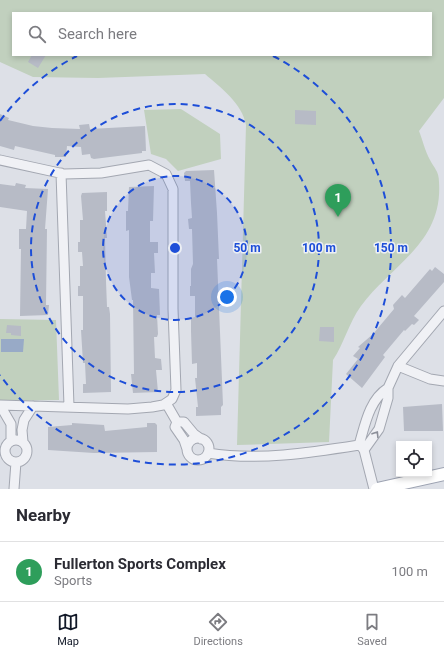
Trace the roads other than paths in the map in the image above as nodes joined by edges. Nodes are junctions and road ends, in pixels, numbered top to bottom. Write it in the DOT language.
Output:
graph roads {
  1 [pos="0,160"];
  2 [pos="61,173"];
  3 [pos="444,311"];
  4 [pos="398,366"];
  5 [pos="444,381"];
  6 [pos="388,388"];
  7 [pos="166,403"];
  8 [pos="0,405"];
  9 [pos="32,406"];
  10 [pos="69,406"];
  11 [pos="370,411"];
  12 [pos="384,417"];
  13 [pos="177,422"];
  14 [pos="201,438"];
  15 [pos="11,441"];
  16 [pos="23,442"];
  17 [pos="362,448"];
  18 [pos="187,449"];
  19 [pos="208,453"];
  20 [pos="16,462"];
  21 [pos="444,474"];
  22 [pos="14,489"];
  23 [pos="376,489"];
  1 -- 2 [label="street"];
  2 -- 7 [label="street"];
  2 -- 10 [label="street"];
  3 -- 4 [label="street"];
  4 -- 5 [label="street"];
  4 -- 6 [label="street"];
  6 -- 11 [label="street"];
  6 -- 12 [label="street"];
  7 -- 10 [label="street"];
  7 -- 13 [label="street"];
  8 -- 9 [label="street"];
  8 -- 15 [label="street"];
  9 -- 10 [label="street"];
  9 -- 16 [label="street"];
  11 -- 12 [label="street"];
  11 -- 17 [label="street"];
  17 -- 12 [label="street, one-way"];
  13 -- 14 [label="street"];
  13 -- 18 [label="street"];
  14 -- 18 [label="street"];
  14 -- 19 [label="street"];
  15 -- 16 [label="street"];
  15 -- 20 [label="street"];
  16 -- 20 [label="street"];
  17 -- 19 [label="street"];
  17 -- 23 [label="street"];
  18 -- 19 [label="street"];
  20 -- 22 [label="street"];
  21 -- 23 [label="main road"];
}
